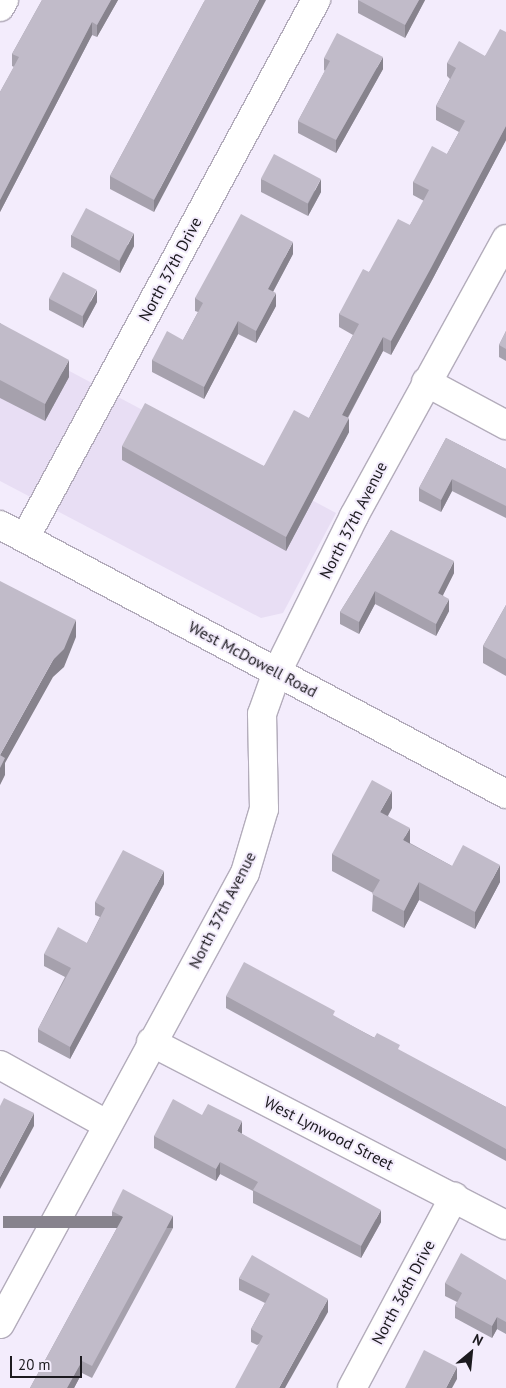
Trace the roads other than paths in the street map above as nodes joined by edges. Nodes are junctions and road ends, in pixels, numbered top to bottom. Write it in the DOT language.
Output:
graph roads {
  1 [pos="4,0"];
  2 [pos="316,0"];
  3 [pos="0,7"];
  4 [pos="506,239"];
  5 [pos="426,382"];
  6 [pos="506,424"];
  7 [pos="0,525"];
  8 [pos="25,538"];
  9 [pos="277,672"];
  10 [pos="506,794"];
  11 [pos="151,1042"];
  12 [pos="0,1065"];
  13 [pos="106,1124"];
  14 [pos="454,1197"];
  15 [pos="506,1226"];
  16 [pos="0,1324"];
  17 [pos="352,1388"];
  1 -- 3 [label="street"];
  2 -- 8 [label="street, North 37th Drive"];
  4 -- 5 [label="street, North 37th Avenue"];
  5 -- 6 [label="street"];
  5 -- 9 [label="street, North 37th Avenue"];
  7 -- 8 [label="street, West McDowell Road"];
  8 -- 9 [label="street, West McDowell Road"];
  9 -- 10 [label="street, West McDowell Road"];
  9 -- 11 [label="street, North 37th Avenue"];
  11 -- 13 [label="street, North 37th Avenue"];
  11 -- 14 [label="street, West Lynwood Street"];
  12 -- 13 [label="street"];
  13 -- 16 [label="street, North 37th Avenue"];
  14 -- 15 [label="street, West Lynwood Street"];
  14 -- 17 [label="street, North 36th Drive"];
}
